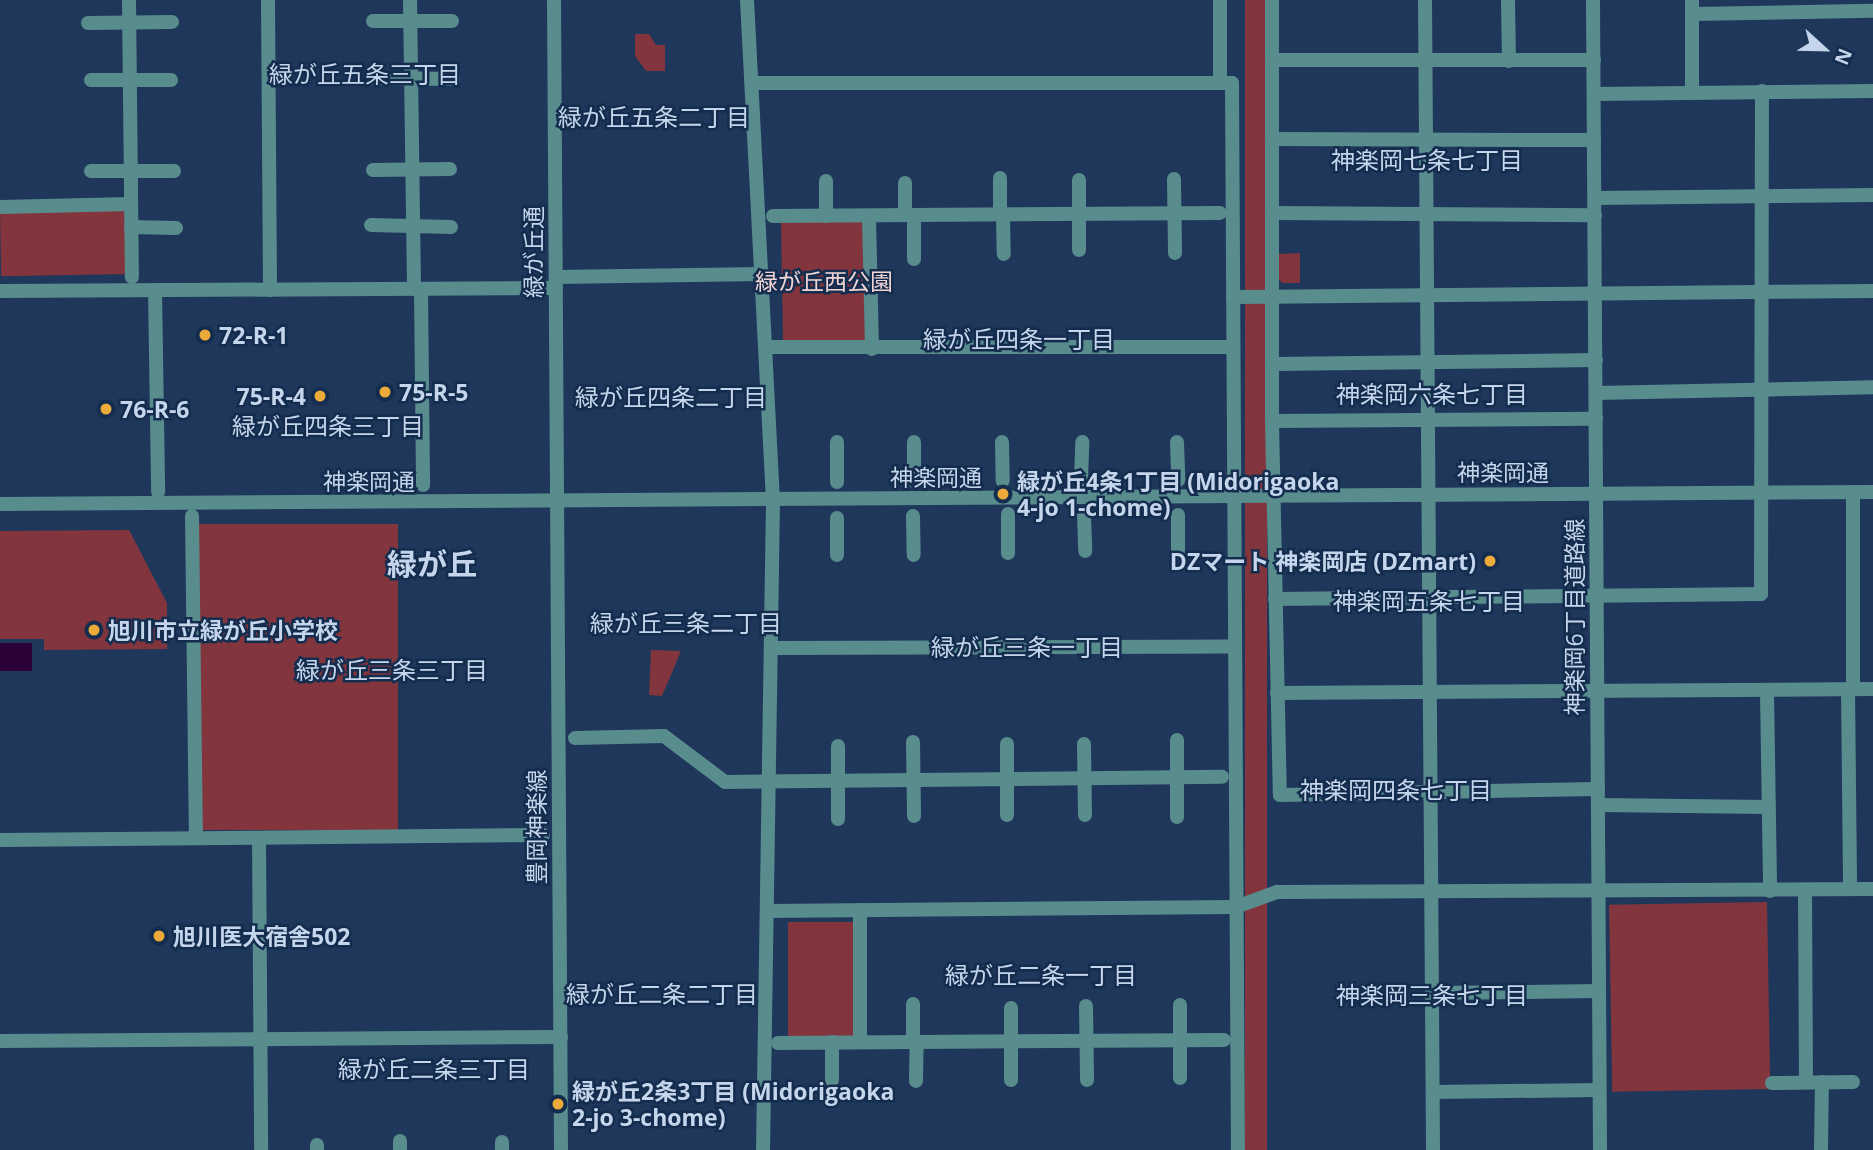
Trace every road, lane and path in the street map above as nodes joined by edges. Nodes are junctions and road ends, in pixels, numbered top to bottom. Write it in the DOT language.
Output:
graph roads {
  1 [pos="129,0"];
  2 [pos="268,0"];
  3 [pos="410,0"];
  4 [pos="554,0"];
  5 [pos="747,0"];
  6 [pos="1220,0"];
  7 [pos="1272,0"];
  8 [pos="1425,0"];
  9 [pos="1508,0"];
  10 [pos="1593,0"];
  11 [pos="1693,7"];
  12 [pos="1873,11"];
  13 [pos="411,21"];
  14 [pos="452,21"];
  15 [pos="172,22"];
  16 [pos="373,22"];
  17 [pos="88,23"];
  18 [pos="129,23"];
  19 [pos="1272,60"];
  20 [pos="1426,60"];
  21 [pos="1594,60"];
  22 [pos="1509,61"];
  23 [pos="373,78"];
  24 [pos="410,78"];
  25 [pos="453,79"];
  26 [pos="91,80"];
  27 [pos="129,80"];
  28 [pos="171,80"];
  29 [pos="751,83"];
  30 [pos="1220,83"];
  31 [pos="1762,91"];
  32 [pos="1873,91"];
  33 [pos="1692,92"];
  34 [pos="1594,94"];
  35 [pos="1272,139"];
  36 [pos="1426,139"];
  37 [pos="1594,140"];
  38 [pos="450,169"];
  39 [pos="129,170"];
  40 [pos="174,170"];
  41 [pos="373,170"];
  42 [pos="412,170"];
  43 [pos="91,171"];
  44 [pos="1000,178"];
  45 [pos="1174,179"];
  46 [pos="1079,180"];
  47 [pos="826,181"];
  48 [pos="905,183"];
  49 [pos="1873,195"];
  50 [pos="1762,196"];
  51 [pos="1595,198"];
  52 [pos="130,204"];
  53 [pos="0,207"];
  54 [pos="1174,213"];
  55 [pos="1220,213"];
  56 [pos="1273,213"];
  57 [pos="1079,214"];
  58 [pos="909,215"];
  59 [pos="1002,215"];
  60 [pos="1427,215"];
  61 [pos="1595,215"];
  62 [pos="773,216"];
  63 [pos="825,216"];
  64 [pos="869,216"];
  65 [pos="372,225"];
  66 [pos="413,226"];
  67 [pos="452,226"];
  68 [pos="131,227"];
  69 [pos="176,228"];
  70 [pos="1079,250"];
  71 [pos="1175,253"];
  72 [pos="1004,254"];
  73 [pos="914,259"];
  74 [pos="763,274"];
  75 [pos="132,277"];
  76 [pos="556,282"];
  77 [pos="417,289"];
  78 [pos="155,290"];
  79 [pos="271,290"];
  80 [pos="0,291"];
  81 [pos="1763,292"];
  82 [pos="1873,292"];
  83 [pos="1595,294"];
  84 [pos="1427,295"];
  85 [pos="1272,296"];
  86 [pos="1233,297"];
  87 [pos="766,347"];
  88 [pos="1233,347"];
  89 [pos="872,349"];
  90 [pos="1596,360"];
  91 [pos="1428,362"];
  92 [pos="1273,364"];
  93 [pos="1873,387"];
  94 [pos="1763,389"];
  95 [pos="1596,393"];
  96 [pos="1596,419"];
  97 [pos="1272,421"];
  98 [pos="1428,421"];
  99 [pos="837,442"];
  100 [pos="914,442"];
  101 [pos="1002,442"];
  102 [pos="1082,442"];
  103 [pos="1177,442"];
  104 [pos="1081,480"];
  105 [pos="1178,480"];
  106 [pos="914,481"];
  107 [pos="1003,481"];
  108 [pos="837,482"];
  109 [pos="423,485"];
  110 [pos="158,492"];
  111 [pos="1873,492"];
  112 [pos="1853,493"];
  113 [pos="1597,494"];
  114 [pos="1763,494"];
  115 [pos="1275,496"];
  116 [pos="1429,496"];
  117 [pos="1233,497"];
  118 [pos="773,501"];
  119 [pos="557,503"];
  120 [pos="0,504"];
  121 [pos="1008,514"];
  122 [pos="1084,514"];
  123 [pos="1178,515"];
  124 [pos="192,516"];
  125 [pos="914,516"];
  126 [pos="837,518"];
  127 [pos="1085,551"];
  128 [pos="1178,551"];
  129 [pos="1008,554"];
  130 [pos="837,555"];
  131 [pos="914,555"];
  132 [pos="1597,596"];
  133 [pos="1430,598"];
  134 [pos="1275,599"];
  135 [pos="1235,646"];
  136 [pos="773,648"];
  137 [pos="1851,689"];
  138 [pos="1873,689"];
  139 [pos="1598,690"];
  140 [pos="1277,692"];
  141 [pos="1767,692"];
  142 [pos="1431,694"];
  143 [pos="575,738"];
  144 [pos="1177,740"];
  145 [pos="914,742"];
  146 [pos="1007,744"];
  147 [pos="1084,744"];
  148 [pos="838,746"];
  149 [pos="1222,777"];
  150 [pos="1084,778"];
  151 [pos="1177,778"];
  152 [pos="1007,779"];
  153 [pos="914,780"];
  154 [pos="769,781"];
  155 [pos="838,781"];
  156 [pos="1598,789"];
  157 [pos="1432,794"];
  158 [pos="1598,805"];
  159 [pos="1769,807"];
  160 [pos="1007,815"];
  161 [pos="1085,815"];
  162 [pos="914,816"];
  163 [pos="1177,817"];
  164 [pos="838,820"];
  165 [pos="542,835"];
  166 [pos="196,838"];
  167 [pos="260,838"];
  168 [pos="0,840"];
  169 [pos="1850,888"];
  170 [pos="1873,889"];
  171 [pos="1598,891"];
  172 [pos="1770,891"];
  173 [pos="1805,891"];
  174 [pos="1433,893"];
  175 [pos="1236,907"];
  176 [pos="860,910"];
  177 [pos="767,911"];
  178 [pos="1599,991"];
  179 [pos="1434,993"];
  180 [pos="913,1004"];
  181 [pos="1180,1005"];
  182 [pos="1086,1006"];
  183 [pos="1011,1008"];
  184 [pos="561,1037"];
  185 [pos="259,1039"];
  186 [pos="1180,1040"];
  187 [pos="1224,1040"];
  188 [pos="0,1041"];
  189 [pos="1011,1041"];
  190 [pos="1086,1041"];
  191 [pos="832,1042"];
  192 [pos="860,1042"];
  193 [pos="915,1042"];
  194 [pos="778,1043"];
  195 [pos="1180,1077"];
  196 [pos="832,1080"];
  197 [pos="1011,1080"];
  198 [pos="1087,1080"];
  199 [pos="916,1081"];
  200 [pos="1806,1082"];
  201 [pos="1822,1082"];
  202 [pos="1853,1082"];
  203 [pos="1772,1083"];
  204 [pos="1599,1090"];
  205 [pos="1433,1092"];
  206 [pos="261,1150"];
  207 [pos="561,1150"];
  208 [pos="763,1150"];
  209 [pos="1238,1150"];
  210 [pos="1433,1150"];
  211 [pos="1600,1150"];
  212 [pos="1821,1150"];
  1 -- 18 [label="street"];
  2 -- 79 [label="street"];
  3 -- 13 [label="street"];
  4 -- 76 [label="street, 緑が丘通"];
  5 -- 29 [label="street"];
  6 -- 30 [label="street"];
  7 -- 19 [label="street"];
  8 -- 20 [label="street"];
  9 -- 22 [label="street"];
  10 -- 21 [label="street, 神楽岡6丁目道路線"];
  11 -- 12 [label="street"];
  11 -- 33 [label="street"];
  13 -- 14 [label="street"];
  13 -- 16 [label="street"];
  13 -- 24 [label="street"];
  15 -- 18 [label="street"];
  17 -- 18 [label="street"];
  18 -- 27 [label="street"];
  19 -- 20 [label="street"];
  19 -- 35 [label="street"];
  20 -- 22 [label="street"];
  20 -- 36 [label="street"];
  21 -- 22 [label="street"];
  21 -- 34 [label="street, 神楽岡6丁目道路線"];
  23 -- 24 [label="street"];
  24 -- 25 [label="street"];
  24 -- 42 [label="street"];
  26 -- 27 [label="street"];
  27 -- 28 [label="street"];
  27 -- 39 [label="street"];
  29 -- 30 [label="street"];
  29 -- 74 [label="street"];
  30 -- 86 [label="street"];
  31 -- 32 [label="street"];
  31 -- 33 [label="street"];
  31 -- 50 [label="street"];
  33 -- 34 [label="street"];
  34 -- 37 [label="street, 神楽岡6丁目道路線"];
  35 -- 36 [label="street"];
  35 -- 56 [label="street"];
  36 -- 37 [label="street"];
  36 -- 60 [label="street"];
  37 -- 51 [label="street, 神楽岡6丁目道路線"];
  38 -- 42 [label="street"];
  39 -- 40 [label="street"];
  39 -- 43 [label="street"];
  39 -- 52 [label="street"];
  41 -- 42 [label="street"];
  42 -- 66 [label="street"];
  44 -- 59 [label="street"];
  45 -- 54 [label="street"];
  46 -- 57 [label="street"];
  47 -- 63 [label="street"];
  48 -- 58 [label="street"];
  49 -- 50 [label="street"];
  50 -- 51 [label="street"];
  50 -- 81 [label="street"];
  51 -- 61 [label="street, 神楽岡6丁目道路線"];
  52 -- 53 [label="street"];
  52 -- 68 [label="street"];
  54 -- 55 [label="street"];
  54 -- 57 [label="street"];
  54 -- 71 [label="street"];
  56 -- 60 [label="street"];
  56 -- 85 [label="street"];
  57 -- 59 [label="street"];
  57 -- 70 [label="street"];
  58 -- 59 [label="street"];
  58 -- 64 [label="street"];
  58 -- 73 [label="street"];
  59 -- 72 [label="street"];
  60 -- 61 [label="street"];
  60 -- 84 [label="street"];
  61 -- 83 [label="street, 神楽岡6丁目道路線"];
  62 -- 63 [label="street"];
  63 -- 64 [label="street"];
  64 -- 89 [label="street"];
  65 -- 66 [label="street"];
  66 -- 67 [label="street"];
  66 -- 77 [label="street"];
  68 -- 69 [label="street"];
  68 -- 75 [label="street"];
  74 -- 76 [label="street"];
  74 -- 87 [label="street"];
  76 -- 77 [label="street"];
  76 -- 119 [label="street, 緑が丘通"];
  77 -- 79 [label="street"];
  77 -- 109 [label="street"];
  78 -- 79 [label="street"];
  78 -- 80 [label="street"];
  78 -- 110 [label="street"];
  81 -- 82 [label="street"];
  81 -- 83 [label="street"];
  81 -- 94 [label="street"];
  83 -- 84 [label="street"];
  83 -- 90 [label="street, 神楽岡6丁目道路線"];
  84 -- 85 [label="street"];
  84 -- 91 [label="street"];
  85 -- 86 [label="street"];
  85 -- 92 [label="street"];
  86 -- 88 [label="street"];
  87 -- 89 [label="street"];
  87 -- 118 [label="street"];
  88 -- 89 [label="street"];
  88 -- 117 [label="street"];
  90 -- 91 [label="street"];
  90 -- 95 [label="street, 神楽岡6丁目道路線"];
  91 -- 92 [label="street"];
  91 -- 98 [label="street"];
  92 -- 97 [label="street"];
  93 -- 94 [label="street"];
  94 -- 95 [label="street"];
  94 -- 114 [label="street"];
  95 -- 96 [label="street, 神楽岡6丁目道路線"];
  96 -- 98 [label="street"];
  96 -- 113 [label="street, 神楽岡6丁目道路線"];
  97 -- 98 [label="street"];
  97 -- 115 [label="street"];
  98 -- 116 [label="street"];
  99 -- 108 [label="street"];
  100 -- 106 [label="street"];
  101 -- 107 [label="street"];
  102 -- 104 [label="street"];
  103 -- 105 [label="street"];
  111 -- 112 [label="street, 神楽岡通"];
  112 -- 114 [label="street, 神楽岡通"];
  112 -- 137 [label="street"];
  113 -- 114 [label="street, 神楽岡通"];
  113 -- 116 [label="street, 神楽岡通"];
  113 -- 132 [label="street, 神楽岡6丁目道路線"];
  114 -- 132 [label="street"];
  115 -- 116 [label="street, 神楽岡通"];
  115 -- 117 [label="street, 神楽岡通"];
  115 -- 134 [label="street"];
  116 -- 133 [label="street"];
  117 -- 118 [label="street, 神楽岡通"];
  117 -- 135 [label="street"];
  118 -- 119 [label="street, 神楽岡通"];
  118 -- 136 [label="street"];
  119 -- 120 [label="street, 神楽岡通"];
  119 -- 184 [label="street, 豊岡神楽線"];
  121 -- 129 [label="street"];
  122 -- 127 [label="street"];
  123 -- 128 [label="street"];
  124 -- 166 [label="street"];
  125 -- 131 [label="street"];
  126 -- 130 [label="street"];
  132 -- 133 [label="street"];
  132 -- 139 [label="street, 神楽岡6丁目道路線"];
  133 -- 134 [label="street"];
  133 -- 142 [label="street"];
  134 -- 140 [label="street"];
  135 -- 136 [label="street"];
  135 -- 175 [label="street"];
  136 -- 154 [label="street"];
  137 -- 138 [label="street"];
  137 -- 141 [label="street"];
  137 -- 169 [label="street"];
  139 -- 141 [label="street"];
  139 -- 142 [label="street"];
  139 -- 156 [label="street, 神楽岡6丁目道路線"];
  140 -- 142 [label="street"];
  140 -- 157 [label="street"];
  141 -- 159 [label="street"];
  142 -- 157 [label="street"];
  143 -- 154 [label="street"];
  144 -- 151 [label="street"];
  145 -- 153 [label="street"];
  146 -- 152 [label="street"];
  147 -- 150 [label="street"];
  148 -- 155 [label="street"];
  149 -- 151 [label="street"];
  150 -- 151 [label="street"];
  150 -- 152 [label="street"];
  150 -- 161 [label="street"];
  151 -- 163 [label="street"];
  152 -- 153 [label="street"];
  152 -- 160 [label="street"];
  153 -- 155 [label="street"];
  153 -- 162 [label="street"];
  154 -- 155 [label="street"];
  154 -- 177 [label="street"];
  155 -- 164 [label="street"];
  156 -- 157 [label="street"];
  156 -- 158 [label="street, 神楽岡6丁目道路線"];
  157 -- 174 [label="street"];
  158 -- 159 [label="street"];
  158 -- 171 [label="street, 神楽岡6丁目道路線"];
  159 -- 172 [label="street"];
  165 -- 167 [label="street"];
  166 -- 167 [label="street"];
  166 -- 168 [label="street"];
  167 -- 185 [label="street"];
  169 -- 170 [label="street"];
  169 -- 173 [label="street"];
  171 -- 172 [label="street"];
  171 -- 174 [label="street"];
  171 -- 178 [label="street, 神楽岡6丁目道路線"];
  172 -- 173 [label="street"];
  173 -- 200 [label="street"];
  174 -- 175 [label="street"];
  174 -- 179 [label="street"];
  175 -- 176 [label="street"];
  175 -- 209 [label="street"];
  176 -- 177 [label="street"];
  176 -- 192 [label="street"];
  177 -- 208 [label="street"];
  178 -- 179 [label="street"];
  178 -- 204 [label="street, 神楽岡6丁目道路線"];
  179 -- 205 [label="street"];
  180 -- 193 [label="street"];
  181 -- 186 [label="street"];
  182 -- 190 [label="street"];
  183 -- 189 [label="street"];
  184 -- 185 [label="street"];
  184 -- 207 [label="street, 豊岡神楽線"];
  185 -- 188 [label="street"];
  185 -- 206 [label="street"];
  186 -- 187 [label="street"];
  186 -- 190 [label="street"];
  186 -- 195 [label="street"];
  189 -- 190 [label="street"];
  189 -- 193 [label="street"];
  189 -- 197 [label="street"];
  190 -- 198 [label="street"];
  191 -- 192 [label="street"];
  191 -- 194 [label="street"];
  191 -- 196 [label="street"];
  192 -- 193 [label="street"];
  193 -- 199 [label="street"];
  200 -- 201 [label="street"];
  200 -- 203 [label="street"];
  201 -- 202 [label="street"];
  201 -- 212 [label="street"];
  204 -- 205 [label="street"];
  204 -- 211 [label="street, 神楽岡6丁目道路線"];
  205 -- 210 [label="street"];
}
